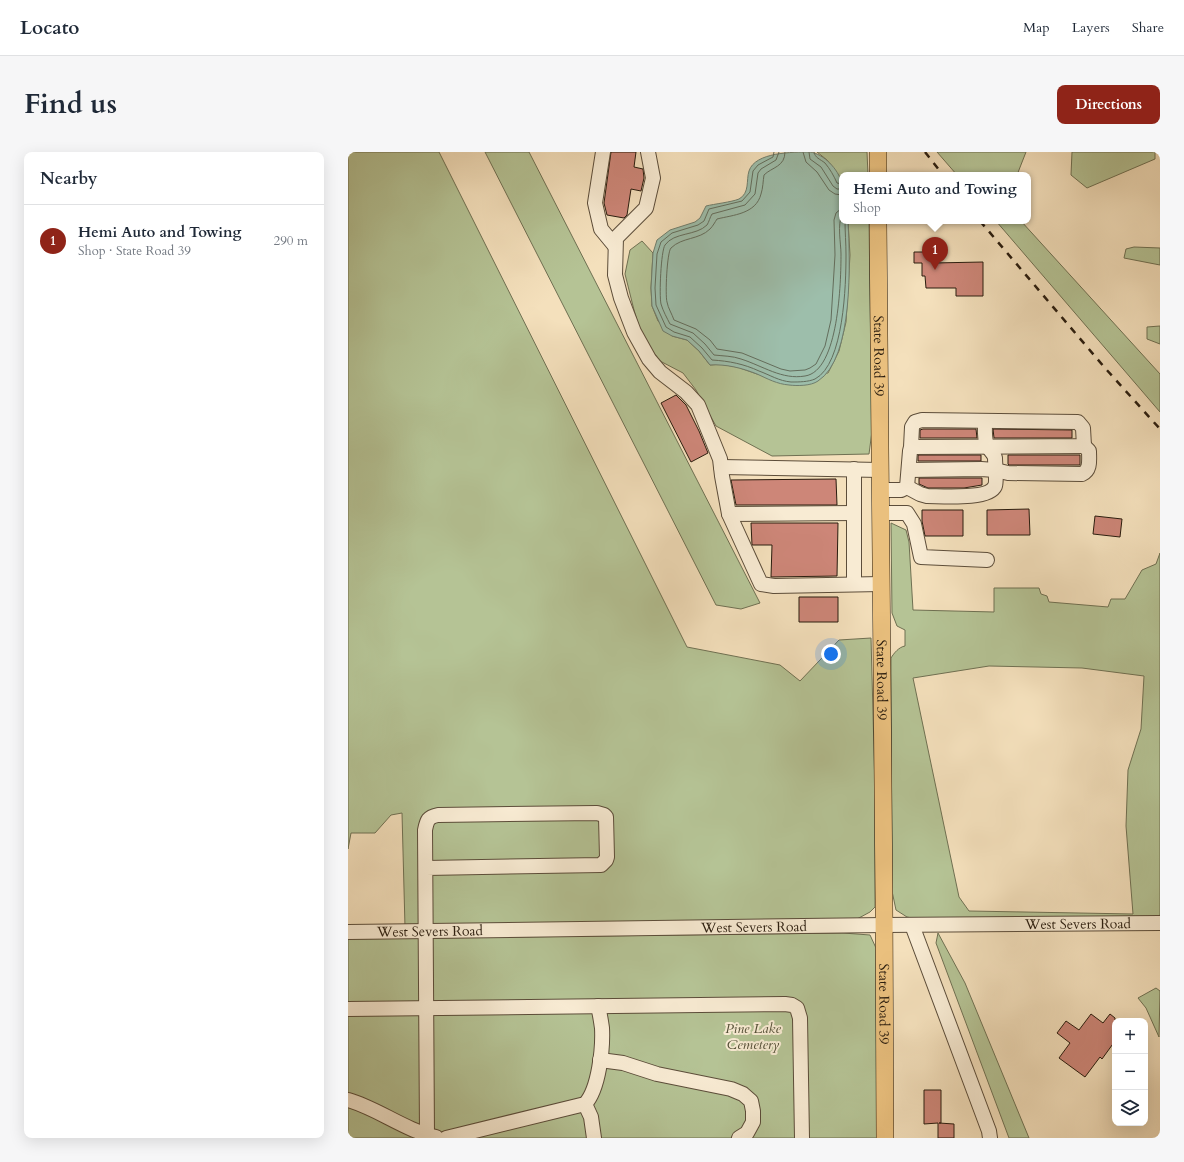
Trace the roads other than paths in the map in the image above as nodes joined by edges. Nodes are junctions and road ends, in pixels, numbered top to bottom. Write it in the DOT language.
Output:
graph roads {
  1 [pos="603,152"];
  2 [pos="648,152"];
  3 [pos="878,152"];
  4 [pos="878,172"];
  5 [pos="878,224"];
  6 [pos="615,246"];
  7 [pos="985,421"];
  8 [pos="1084,446"];
  9 [pos="911,447"];
  10 [pos="987,447"];
  11 [pos="721,467"];
  12 [pos="854,469"];
  13 [pos="880,470"];
  14 [pos="909,470"];
  15 [pos="995,470"];
  16 [pos="908,487"];
  17 [pos="880,490"];
  18 [pos="854,512"];
  19 [pos="880,513"];
  20 [pos="729,514"];
  21 [pos="987,560"];
  22 [pos="854,584"];
  23 [pos="881,584"];
  24 [pos="426,868"];
  25 [pos="1160,923"];
  26 [pos="884,925"];
  27 [pos="912,925"];
  28 [pos="348,932"];
  29 [pos="426,932"];
  30 [pos="598,1006"];
  31 [pos="427,1008"];
  32 [pos="348,1009"];
  33 [pos="600,1060"];
  34 [pos="348,1100"];
  35 [pos="585,1104"];
  36 [pos="433,1137"];
  37 [pos="446,1138"];
  38 [pos="594,1138"];
  39 [pos="739,1138"];
  40 [pos="802,1138"];
  41 [pos="885,1138"];
  42 [pos="990,1138"];
  1 -- 6 [label="street"];
  2 -- 6 [label="street"];
  3 -- 4 [label="main road"];
  5 -- 13 [label="main road, State Road 39"];
  6 -- 11 [label="street"];
  7 -- 8 [label="street"];
  7 -- 9 [label="street"];
  7 -- 10 [label="street"];
  8 -- 10 [label="street"];
  8 -- 15 [label="street"];
  9 -- 10 [label="street"];
  9 -- 14 [label="street"];
  10 -- 15 [label="street"];
  11 -- 12 [label="street"];
  11 -- 20 [label="street"];
  12 -- 13 [label="street"];
  12 -- 18 [label="street"];
  13 -- 17 [label="main road, State Road 39"];
  14 -- 15 [label="street"];
  14 -- 16 [label="street"];
  15 -- 16 [label="street"];
  16 -- 17 [label="street"];
  17 -- 19 [label="main road, State Road 39"];
  18 -- 20 [label="street"];
  18 -- 22 [label="street"];
  19 -- 21 [label="street"];
  19 -- 23 [label="main road, State Road 39"];
  20 -- 22 [label="street"];
  22 -- 23 [label="street"];
  23 -- 26 [label="main road, State Road 39"];
  24 -- 24 [label="street"];
  24 -- 29 [label="street"];
  25 -- 27 [label="street, West Severs Road"];
  26 -- 27 [label="street, West Severs Road"];
  26 -- 29 [label="street, West Severs Road"];
  26 -- 41 [label="main road, State Road 39"];
  27 -- 42 [label="street"];
  28 -- 29 [label="street, West Severs Road"];
  29 -- 31 [label="street"];
  30 -- 31 [label="street"];
  30 -- 33 [label="street"];
  30 -- 40 [label="street"];
  31 -- 32 [label="street"];
  31 -- 36 [label="street"];
  33 -- 35 [label="street"];
  33 -- 39 [label="street"];
  34 -- 36 [label="street"];
  35 -- 37 [label="street"];
  35 -- 38 [label="street"];
}
